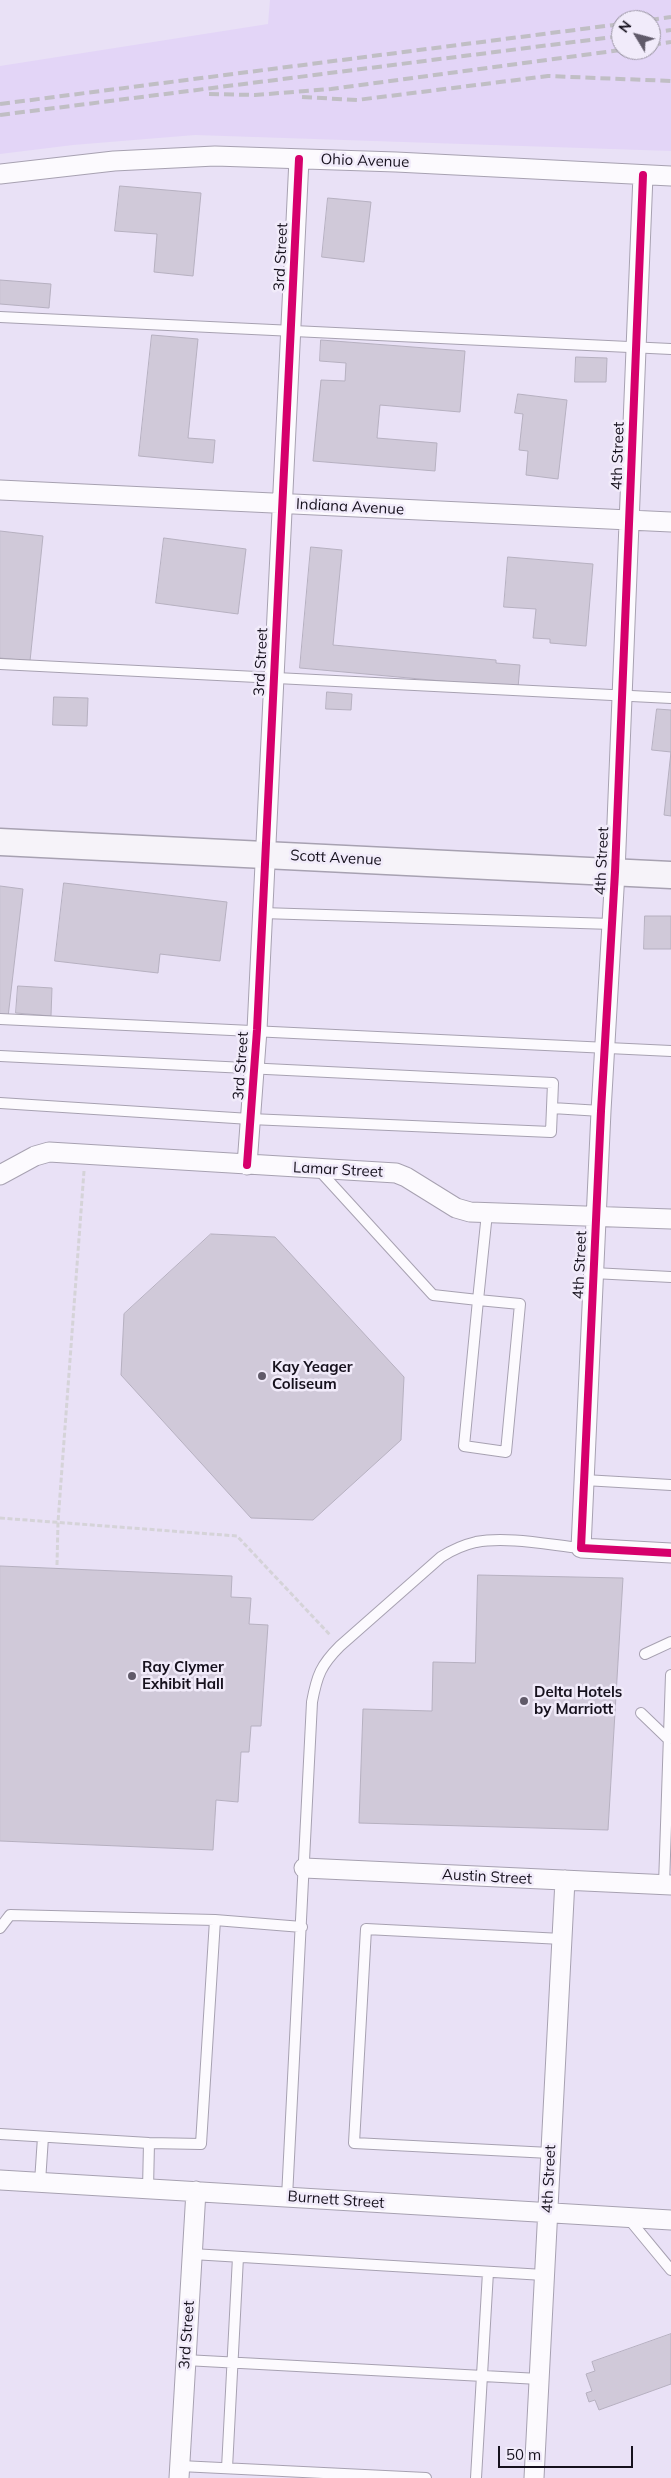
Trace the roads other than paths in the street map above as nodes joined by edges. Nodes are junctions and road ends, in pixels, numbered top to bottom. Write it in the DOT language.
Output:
graph roads {
  1 [pos="300,159"];
  2 [pos="0,174"];
  3 [pos="643,175"];
  4 [pos="671,176"];
  5 [pos="0,317"];
  6 [pos="291,331"];
  7 [pos="636,347"];
  8 [pos="671,349"];
  9 [pos="0,490"];
  10 [pos="283,504"];
  11 [pos="630,520"];
  12 [pos="671,522"];
  13 [pos="0,664"];
  14 [pos="274,678"];
  15 [pos="622,696"];
  16 [pos="671,698"];
  17 [pos="0,842"];
  18 [pos="264,854"];
  19 [pos="615,872"];
  20 [pos="671,875"];
  21 [pos="262,913"];
  22 [pos="612,924"];
  23 [pos="0,1019"];
  24 [pos="257,1030"];
  25 [pos="604,1048"];
  26 [pos="671,1051"];
  27 [pos="0,1056"];
  28 [pos="254,1067"];
  29 [pos="0,1103"];
  30 [pos="552,1108"];
  31 [pos="601,1111"];
  32 [pos="250,1119"];
  33 [pos="247,1165"];
  34 [pos="318,1169"];
  35 [pos="0,1175"];
  36 [pos="486,1212"];
  37 [pos="596,1215"];
  38 [pos="671,1219"];
  39 [pos="593,1273"];
  40 [pos="671,1277"];
  41 [pos="478,1300"];
  42 [pos="584,1480"];
  43 [pos="671,1485"];
  44 [pos="581,1548"];
  45 [pos="671,1553"];
  46 [pos="671,1642"];
  47 [pos="644,1654"];
  48 [pos="671,1675"];
  49 [pos="670,1707"];
  50 [pos="641,1713"];
  51 [pos="668,1739"];
  52 [pos="669,1765"];
  53 [pos="668,1826"];
  54 [pos="304,1868"];
  55 [pos="565,1880"];
  56 [pos="668,1885"];
  57 [pos="215,1920"];
  58 [pos="302,1927"];
  59 [pos="0,1928"];
  60 [pos="562,1938"];
  61 [pos="0,2134"];
  62 [pos="43,2137"];
  63 [pos="149,2144"];
  64 [pos="550,2153"];
  65 [pos="0,2180"];
  66 [pos="40,2182"];
  67 [pos="148,2188"];
  68 [pos="196,2191"];
  69 [pos="287,2197"];
  70 [pos="547,2213"];
  71 [pos="627,2218"];
  72 [pos="671,2220"];
  73 [pos="192,2254"];
  74 [pos="238,2257"];
  75 [pos="671,2270"];
  76 [pos="488,2272"];
  77 [pos="544,2275"];
  78 [pos="185,2360"];
  79 [pos="232,2363"];
  80 [pos="482,2376"];
  81 [pos="539,2379"];
  82 [pos="227,2468"];
  83 [pos="180,2472"];
  84 [pos="426,2478"];
  85 [pos="476,2478"];
  86 [pos="534,2478"];
  1 -- 2 [label="street, Ohio Avenue"];
  1 -- 3 [label="street, Ohio Avenue"];
  1 -- 6 [label="street, 3rd Street"];
  3 -- 4 [label="street, Ohio Avenue"];
  3 -- 7 [label="street, 4th Street"];
  5 -- 6 [label="lane"];
  6 -- 7 [label="lane"];
  6 -- 10 [label="street, 3rd Street"];
  7 -- 8 [label="lane"];
  7 -- 11 [label="street, 4th Street"];
  9 -- 10 [label="street, Indiana Avenue"];
  10 -- 11 [label="street, Indiana Avenue"];
  10 -- 14 [label="street, 3rd Street"];
  11 -- 12 [label="street, Indiana Avenue"];
  11 -- 15 [label="street, 4th Street"];
  13 -- 14 [label="lane"];
  14 -- 15 [label="lane"];
  14 -- 18 [label="street, 3rd Street"];
  15 -- 16 [label="lane"];
  15 -- 19 [label="street, 4th Street"];
  17 -- 18 [label="main road, Scott Avenue"];
  18 -- 19 [label="main road, Scott Avenue"];
  18 -- 21 [label="street, 3rd Street"];
  19 -- 20 [label="main road, Scott Avenue"];
  19 -- 22 [label="street, 4th Street"];
  21 -- 22 [label="lane"];
  21 -- 24 [label="street, 3rd Street"];
  22 -- 25 [label="street, 4th Street"];
  23 -- 24 [label="lane"];
  24 -- 25 [label="lane"];
  24 -- 28 [label="street, 3rd Street"];
  25 -- 26 [label="lane"];
  25 -- 31 [label="street, 4th Street"];
  27 -- 28 [label="lane"];
  28 -- 30 [label="lane"];
  28 -- 32 [label="street, 3rd Street"];
  29 -- 32 [label="lane"];
  30 -- 31 [label="lane"];
  30 -- 32 [label="lane"];
  31 -- 37 [label="street, 4th Street"];
  32 -- 33 [label="street, 3rd Street"];
  33 -- 34 [label="street, Lamar Street"];
  33 -- 35 [label="street, Lamar Street"];
  34 -- 36 [label="street, Lamar Street"];
  34 -- 41 [label="lane"];
  36 -- 37 [label="street, Lamar Street"];
  36 -- 41 [label="lane"];
  37 -- 38 [label="street, Lamar Street"];
  37 -- 39 [label="street, 4th Street"];
  39 -- 40 [label="lane"];
  39 -- 42 [label="street, 4th Street"];
  41 -- 41 [label="lane"];
  42 -- 43 [label="lane"];
  42 -- 44 [label="street, 4th Street"];
  44 -- 45 [label="street"];
  44 -- 54 [label="lane"];
  46 -- 47 [label="lane"];
  48 -- 49 [label="lane"];
  49 -- 51 [label="lane"];
  50 -- 51 [label="lane"];
  51 -- 52 [label="lane"];
  52 -- 53 [label="lane"];
  53 -- 56 [label="lane"];
  54 -- 55 [label="street, Austin Street"];
  54 -- 58 [label="lane"];
  55 -- 56 [label="street, Austin Street"];
  55 -- 60 [label="street, 4th Street"];
  57 -- 58 [label="lane"];
  57 -- 59 [label="lane"];
  57 -- 63 [label="lane"];
  58 -- 69 [label="lane"];
  60 -- 64 [label="street, 4th Street"];
  60 -- 64 [label="lane"];
  61 -- 62 [label="lane"];
  62 -- 63 [label="lane"];
  62 -- 66 [label="lane"];
  63 -- 67 [label="lane"];
  64 -- 70 [label="street, 4th Street"];
  65 -- 66 [label="street, Burnett Street"];
  66 -- 67 [label="street, Burnett Street"];
  67 -- 68 [label="street, Burnett Street"];
  68 -- 69 [label="street, Burnett Street"];
  68 -- 73 [label="street, 3rd Street"];
  69 -- 70 [label="street, Burnett Street"];
  70 -- 71 [label="street, Burnett Street"];
  70 -- 77 [label="street, 4th Street"];
  71 -- 72 [label="street, Burnett Street"];
  71 -- 75 [label="lane"];
  73 -- 74 [label="lane"];
  73 -- 78 [label="street, 3rd Street"];
  74 -- 76 [label="lane"];
  74 -- 79 [label="lane"];
  76 -- 77 [label="lane"];
  76 -- 80 [label="lane"];
  77 -- 81 [label="street, 4th Street"];
  78 -- 79 [label="lane"];
  78 -- 83 [label="street, 3rd Street"];
  79 -- 80 [label="lane"];
  79 -- 82 [label="lane"];
  80 -- 81 [label="lane"];
  80 -- 85 [label="lane"];
  81 -- 86 [label="street, 4th Street"];
  82 -- 83 [label="lane"];
  82 -- 84 [label="lane"];
}
